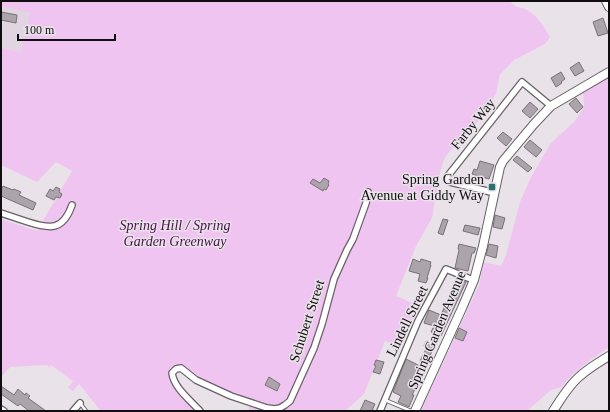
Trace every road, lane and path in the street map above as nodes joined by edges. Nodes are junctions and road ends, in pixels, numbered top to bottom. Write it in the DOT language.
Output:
graph roads {
  1 [pos="606,1"];
  2 [pos="609,7"];
  3 [pos="609,72"];
  4 [pos="551,106"];
  5 [pos="368,192"];
  6 [pos="495,193"];
  7 [pos="72,205"];
  8 [pos="1,213"];
  9 [pos="474,280"];
  10 [pos="609,356"];
  11 [pos="385,400"];
  12 [pos="80,403"];
  13 [pos="1,409"];
  14 [pos="4,411"];
  15 [pos="73,411"];
  16 [pos="86,411"];
  17 [pos="200,411"];
  18 [pos="380,411"];
  19 [pos="411,411"];
  20 [pos="415,411"];
  21 [pos="553,411"];
  1 -- 2 [label="street"];
  3 -- 4 [label="street, Spring Garden Avenue"];
  4 -- 6 [label="street, Spring Garden Avenue"];
  4 -- 6 [label="street, Farby Way"];
  5 -- 17 [label="street, Schubert Street"];
  6 -- 9 [label="street, Spring Garden Avenue"];
  7 -- 8 [label="street"];
  9 -- 11 [label="street, Lindell Street"];
  9 -- 20 [label="street, Spring Garden Avenue"];
  10 -- 21 [label="street"];
  11 -- 18 [label="street, Lindell Street"];
  11 -- 19 [label="lane"];
  12 -- 15 [label="street"];
  12 -- 16 [label="lane"];
  13 -- 14 [label="street"];
}
